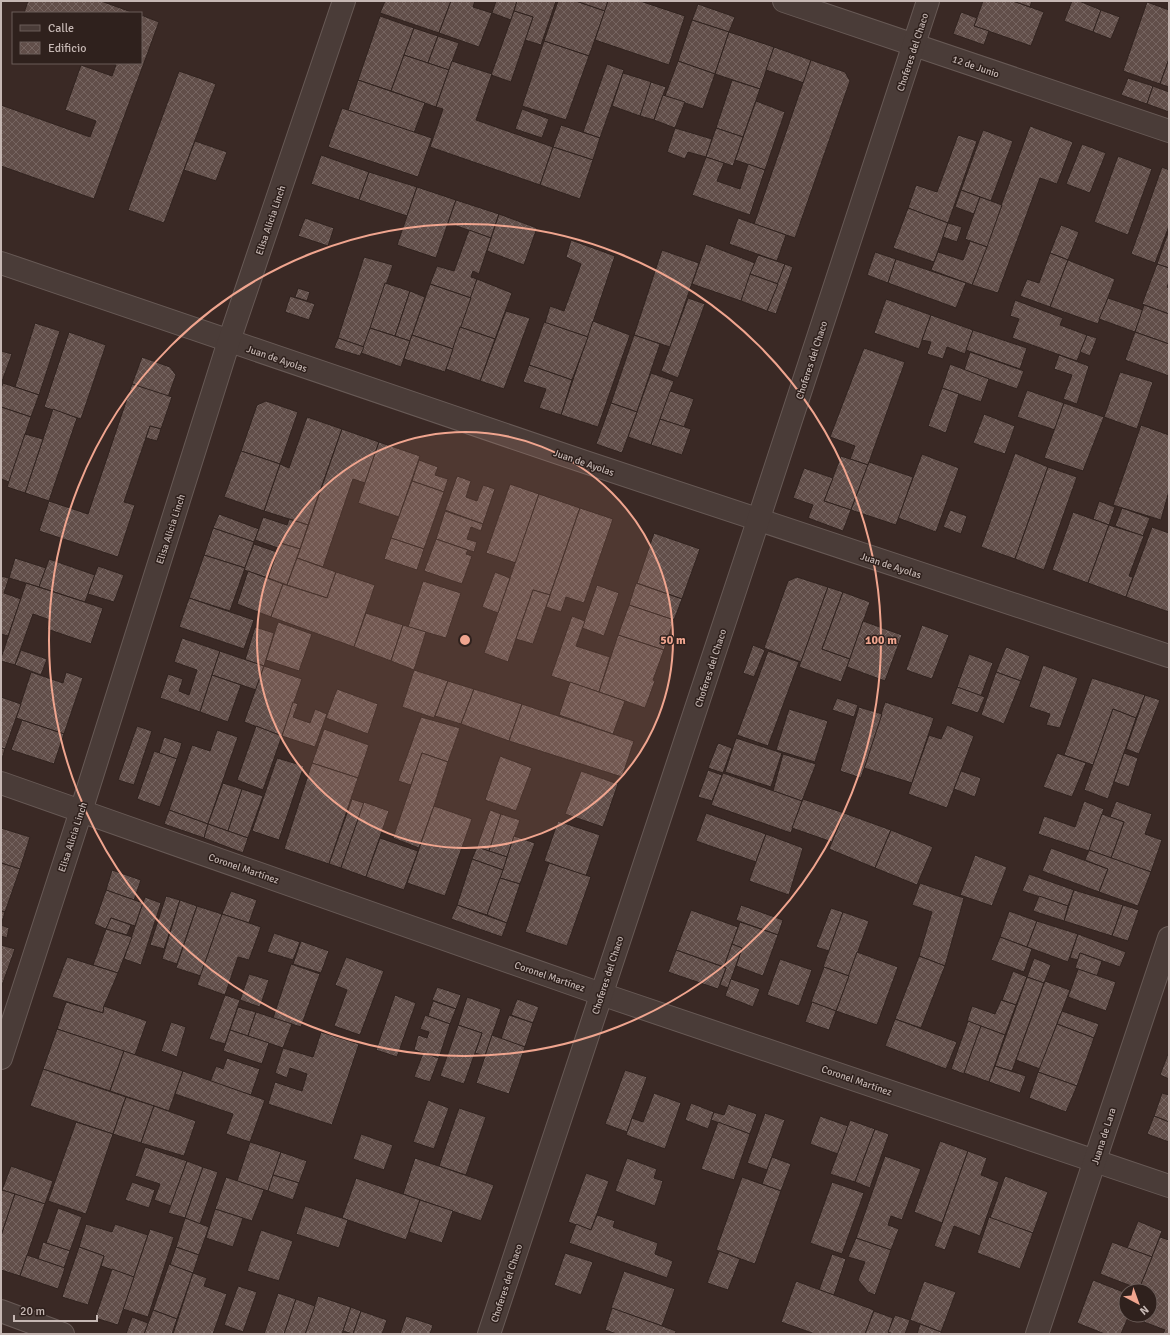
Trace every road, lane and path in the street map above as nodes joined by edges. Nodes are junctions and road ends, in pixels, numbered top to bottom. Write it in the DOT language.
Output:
graph roads {
  1 [pos="344,1"];
  2 [pos="784,1"];
  3 [pos="928,1"];
  4 [pos="915,45"];
  5 [pos="1169,131"];
  6 [pos="1,263"];
  7 [pos="229,342"];
  8 [pos="758,521"];
  9 [pos="1169,656"];
  10 [pos="1,783"];
  11 [pos="81,811"];
  12 [pos="1169,938"];
  13 [pos="601,994"];
  14 [pos="1,1058"];
  15 [pos="1094,1161"];
  16 [pos="1169,1186"];
  17 [pos="1,1311"];
  18 [pos="63,1334"];
  19 [pos="489,1334"];
  20 [pos="1037,1334"];
  1 -- 7 [label="street, Elisa Alicia Linch"];
  2 -- 4 [label="street, 12 de Junio"];
  3 -- 4 [label="street, Choferes del Chaco"];
  4 -- 5 [label="street, 12 de Junio"];
  4 -- 8 [label="street, Choferes del Chaco"];
  6 -- 7 [label="street, Juan de Ayolas"];
  7 -- 8 [label="street, Juan de Ayolas"];
  7 -- 11 [label="street, Elisa Alicia Linch"];
  8 -- 9 [label="street, Juan de Ayolas"];
  8 -- 13 [label="street, Choferes del Chaco"];
  10 -- 11 [label="street, Coronel Martínez"];
  11 -- 13 [label="street, Coronel Martínez"];
  11 -- 14 [label="street, Elisa Alicia Linch"];
  12 -- 15 [label="street, Juana de Lara"];
  13 -- 15 [label="street, Coronel Martínez"];
  13 -- 19 [label="street, Choferes del Chaco"];
  15 -- 16 [label="street, Coronel Martínez"];
  15 -- 20 [label="street, Juana de Lara"];
  17 -- 18 [label="street"];
}
